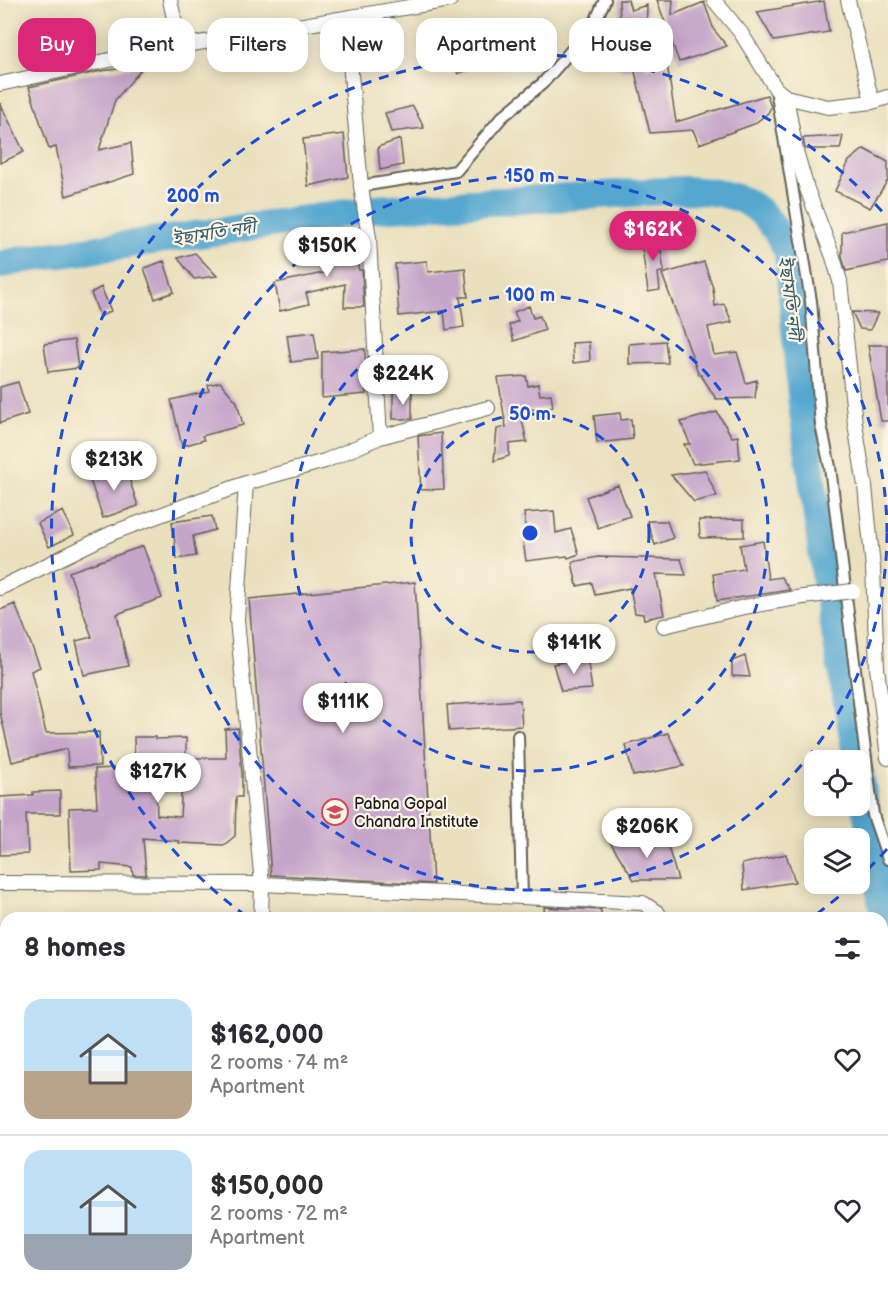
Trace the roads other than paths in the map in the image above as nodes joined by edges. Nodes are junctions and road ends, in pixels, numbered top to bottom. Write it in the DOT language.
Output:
graph roads {
  1 [pos="170,0"];
  2 [pos="450,0"];
  3 [pos="605,0"];
  4 [pos="714,0"];
  5 [pos="848,0"];
  6 [pos="401,3"];
  7 [pos="174,18"];
  8 [pos="346,18"];
  9 [pos="320,22"];
  10 [pos="195,43"];
  11 [pos="108,61"];
  12 [pos="351,72"];
  13 [pos="0,84"];
  14 [pos="781,93"];
  15 [pos="888,97"];
  16 [pos="872,102"];
  17 [pos="362,186"];
  18 [pos="489,408"];
  19 [pos="380,437"];
  20 [pos="246,483"];
  21 [pos="0,588"];
  22 [pos="874,588"];
  23 [pos="664,626"];
  24 [pos="518,736"];
  25 [pos="888,758"];
  26 [pos="888,859"];
  27 [pos="0,883"];
  28 [pos="262,884"];
  29 [pos="522,897"];
  30 [pos="261,912"];
  31 [pos="655,912"];
  1 -- 7 [label="street"];
  2 -- 6 [label="street"];
  3 -- 17 [label="street"];
  4 -- 14 [label="street"];
  5 -- 16 [label="street"];
  6 -- 8 [label="street"];
  9 -- 10 [label="street"];
  11 -- 13 [label="street"];
  12 -- 17 [label="street"];
  14 -- 16 [label="street"];
  14 -- 22 [label="street"];
  14 -- 26 [label="street"];
  15 -- 16 [label="street"];
  17 -- 19 [label="street"];
  18 -- 19 [label="street"];
  19 -- 20 [label="street"];
  20 -- 21 [label="street"];
  20 -- 28 [label="street"];
  22 -- 23 [label="street, bridge"];
  22 -- 25 [label="street"];
  24 -- 29 [label="street"];
  27 -- 28 [label="street"];
  28 -- 29 [label="street"];
  28 -- 30 [label="street"];
  29 -- 31 [label="street"];
}
